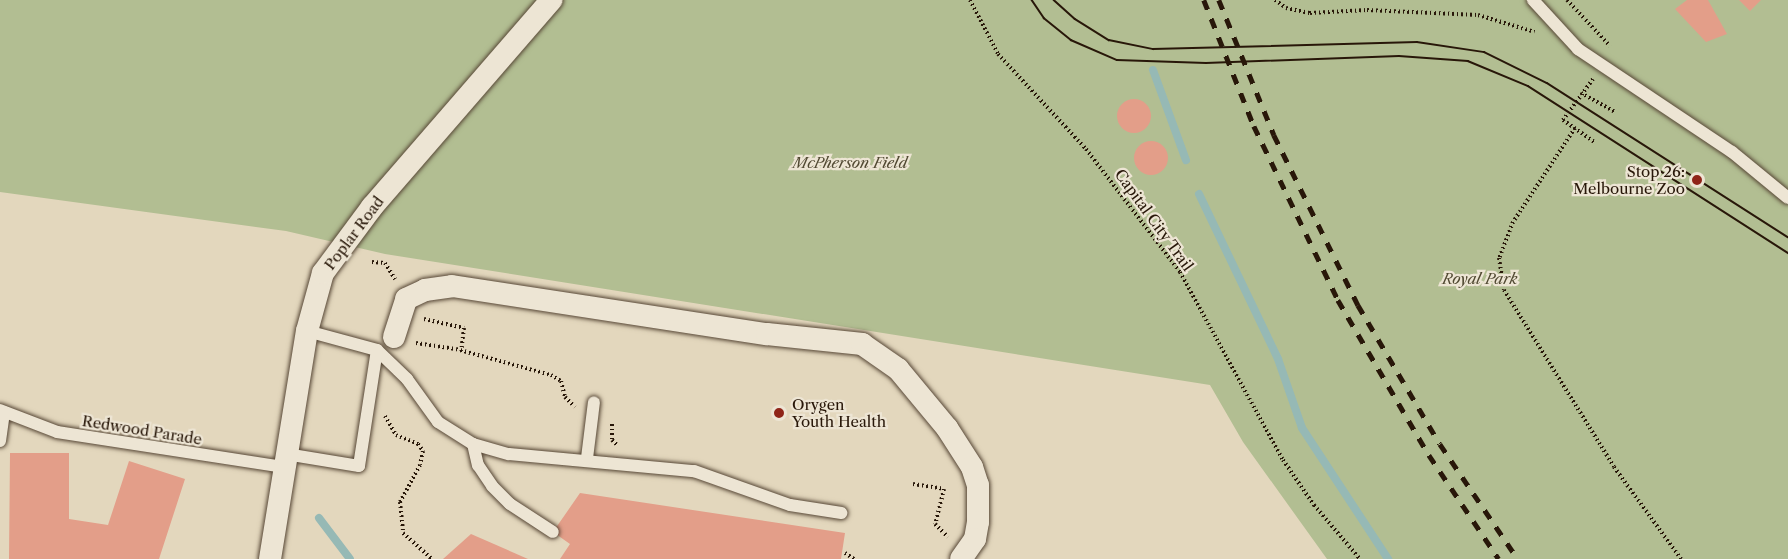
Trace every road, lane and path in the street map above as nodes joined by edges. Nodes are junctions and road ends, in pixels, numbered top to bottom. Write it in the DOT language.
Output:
graph roads {
  1 [pos="551,0"];
  2 [pos="970,0"];
  3 [pos="1275,0"];
  4 [pos="1533,0"];
  5 [pos="1540,34"];
  6 [pos="1599,71"];
  7 [pos="1581,93"];
  8 [pos="1614,111"];
  9 [pos="1575,128"];
  10 [pos="1594,142"];
  11 [pos="1788,198"];
  12 [pos="307,331"];
  13 [pos="385,344"];
  14 [pos="385,405"];
  15 [pos="592,408"];
  16 [pos="2,411"];
  17 [pos="0,441"];
  18 [pos="472,444"];
  19 [pos="620,450"];
  20 [pos="587,458"];
  21 [pos="285,461"];
  22 [pos="913,484"];
  23 [pos="841,513"];
  24 [pos="553,532"];
  25 [pos="845,553"];
  26 [pos="963,556"];
  27 [pos="270,559"];
  28 [pos="432,559"];
  29 [pos="854,559"];
  30 [pos="1360,559"];
  31 [pos="1681,559"];
  1 -- 12 [label="street, Poplar Road"];
  2 -- 30 [label="path, Capital City Trail"];
  3 -- 5 [label="path"];
  4 -- 11 [label="lane"];
  6 -- 7 [label="path"];
  7 -- 8 [label="path"];
  7 -- 9 [label="path"];
  9 -- 10 [label="path"];
  9 -- 31 [label="path"];
  12 -- 13 [label="lane"];
  12 -- 21 [label="street, Poplar Road"];
  13 -- 15 [label="path"];
  13 -- 18 [label="lane"];
  13 -- 21 [label="lane, Redwood Parade"];
  13 -- 26 [label="street"];
  14 -- 28 [label="path"];
  15 -- 19 [label="path"];
  15 -- 20 [label="lane"];
  16 -- 17 [label="lane"];
  16 -- 21 [label="lane, Redwood Parade"];
  18 -- 20 [label="lane"];
  18 -- 24 [label="lane"];
  20 -- 23 [label="lane"];
  21 -- 27 [label="street, Poplar Road"];
  22 -- 26 [label="path"];
  25 -- 29 [label="path"];
}
